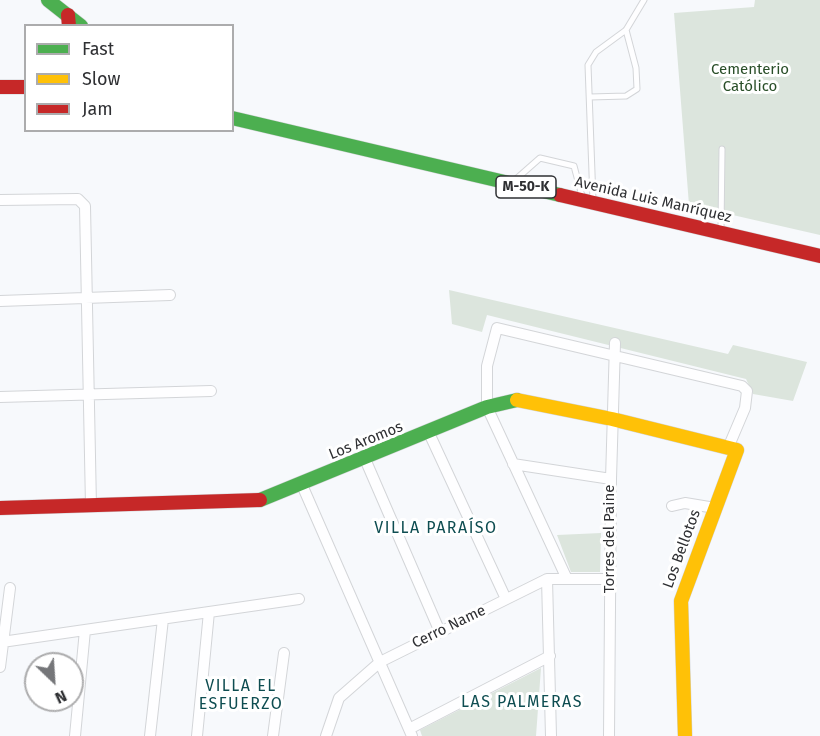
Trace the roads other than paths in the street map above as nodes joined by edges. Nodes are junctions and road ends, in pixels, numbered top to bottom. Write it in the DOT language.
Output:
graph roads {
  1 [pos="48,0"];
  2 [pos="644,0"];
  3 [pos="68,20"];
  4 [pos="626,30"];
  5 [pos="0,87"];
  6 [pos="24,87"];
  7 [pos="590,97"];
  8 [pos="234,118"];
  9 [pos="723,149"];
  10 [pos="511,184"];
  11 [pos="0,200"];
  12 [pos="588,202"];
  13 [pos="720,233"];
  14 [pos="820,256"];
  15 [pos="170,295"];
  16 [pos="89,298"];
  17 [pos="0,301"];
  18 [pos="615,343"];
  19 [pos="615,356"];
  20 [pos="211,391"];
  21 [pos="91,394"];
  22 [pos="0,397"];
  23 [pos="487,407"];
  24 [pos="612,419"];
  25 [pos="429,433"];
  26 [pos="733,449"];
  27 [pos="365,459"];
  28 [pos="513,464"];
  29 [pos="611,479"];
  30 [pos="302,485"];
  31 [pos="91,506"];
  32 [pos="672,506"];
  33 [pos="0,508"];
  34 [pos="715,508"];
  35 [pos="547,579"];
  36 [pos="567,579"];
  37 [pos="610,579"];
  38 [pos="10,588"];
  39 [pos="299,599"];
  40 [pos="506,599"];
  41 [pos="209,612"];
  42 [pos="164,619"];
  43 [pos="85,630"];
  44 [pos="440,632"];
  45 [pos="2,642"];
  46 [pos="284,652"];
  47 [pos="550,656"];
  48 [pos="380,662"];
  49 [pos="0,667"];
  50 [pos="410,732"];
  51 [pos="75,736"];
  52 [pos="150,736"];
  53 [pos="197,736"];
  54 [pos="273,736"];
  55 [pos="326,736"];
  56 [pos="550,736"];
  57 [pos="609,736"];
  58 [pos="685,736"];
  1 -- 3 [label="street"];
  2 -- 4 [label="lane"];
  4 -- 7 [label="lane"];
  4 -- 7 [label="lane"];
  5 -- 6 [label="street"];
  7 -- 12 [label="lane"];
  8 -- 10 [label="street, Avenida Luis Manríquez / M-50-K"];
  9 -- 13 [label="lane"];
  10 -- 12 [label="street, Avenida Luis Manríquez / M-50-K"];
  10 -- 12 [label="lane"];
  11 -- 16 [label="street"];
  12 -- 13 [label="street, Avenida Luis Manríquez / M-50-K"];
  13 -- 14 [label="street, Avenida Luis Manríquez / M-50-K"];
  15 -- 16 [label="street"];
  16 -- 17 [label="street"];
  16 -- 21 [label="street"];
  18 -- 19 [label="street, Torres del Paine"];
  19 -- 23 [label="street"];
  19 -- 24 [label="street, Torres del Paine"];
  19 -- 26 [label="street, Los Bellotos"];
  20 -- 21 [label="street"];
  21 -- 22 [label="street"];
  21 -- 31 [label="street"];
  23 -- 24 [label="street, Los Aromos"];
  23 -- 25 [label="street, Los Aromos"];
  23 -- 28 [label="street"];
  24 -- 26 [label="street, Los Aromos"];
  24 -- 29 [label="street, Torres del Paine"];
  25 -- 27 [label="street, Los Aromos"];
  25 -- 40 [label="street"];
  26 -- 34 [label="street, Los Bellotos"];
  27 -- 30 [label="street, Los Aromos"];
  27 -- 44 [label="street"];
  28 -- 29 [label="street"];
  28 -- 36 [label="street"];
  29 -- 37 [label="street, Torres del Paine"];
  30 -- 31 [label="street, Los Aromos"];
  30 -- 48 [label="street"];
  31 -- 33 [label="street, Los Aromos"];
  32 -- 34 [label="street"];
  34 -- 58 [label="street, Los Bellotos"];
  35 -- 36 [label="street, Cerro Name"];
  35 -- 40 [label="street, Cerro Name"];
  35 -- 47 [label="street"];
  36 -- 37 [label="street, Cerro Name"];
  37 -- 57 [label="street, Torres del Paine"];
  38 -- 45 [label="street"];
  39 -- 41 [label="street"];
  40 -- 44 [label="street, Cerro Name"];
  41 -- 42 [label="street"];
  41 -- 53 [label="street"];
  42 -- 43 [label="street"];
  42 -- 52 [label="street"];
  43 -- 45 [label="street"];
  43 -- 51 [label="street"];
  44 -- 48 [label="street, Cerro Name"];
  45 -- 49 [label="street"];
  46 -- 54 [label="street"];
  47 -- 50 [label="street"];
  47 -- 56 [label="street"];
  48 -- 50 [label="street"];
  48 -- 55 [label="street, Cerro Name"];
}
